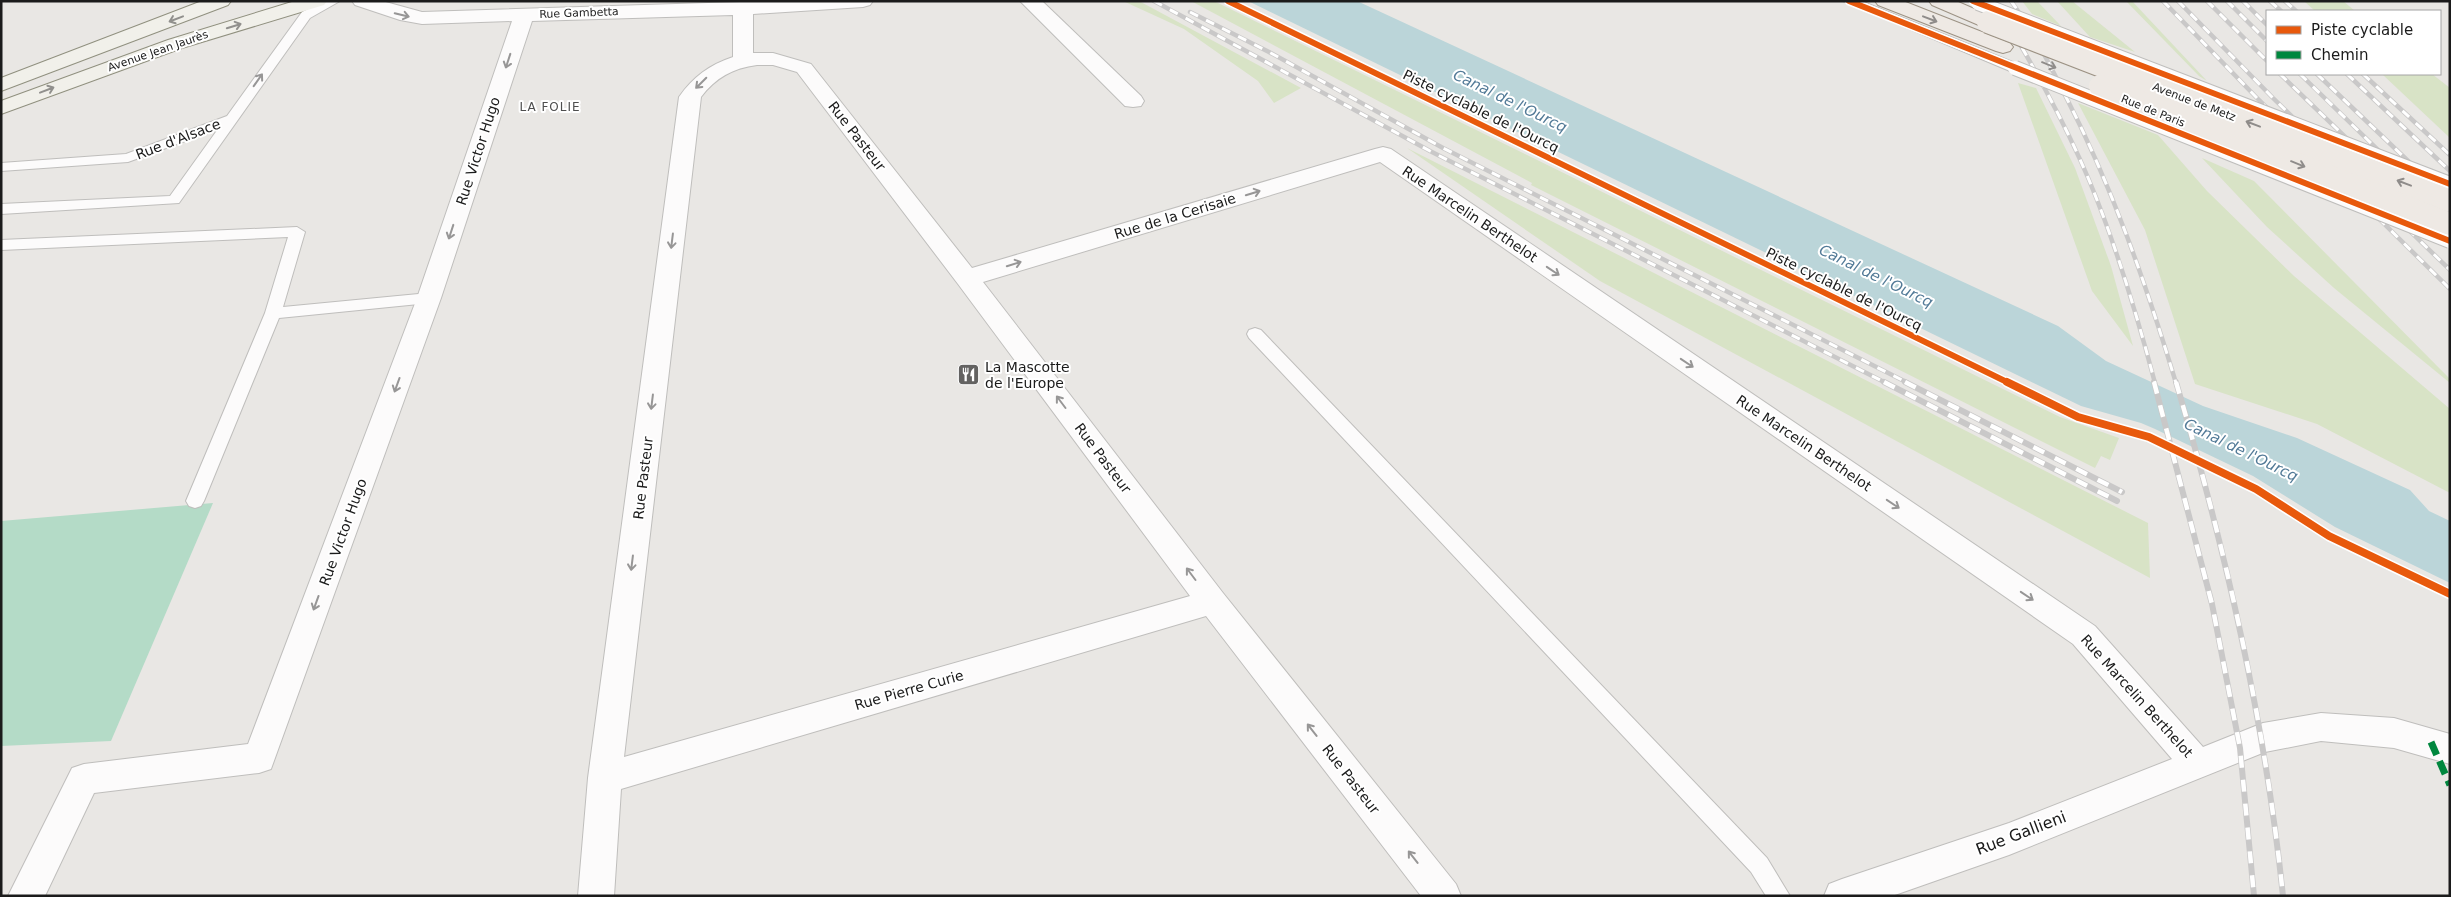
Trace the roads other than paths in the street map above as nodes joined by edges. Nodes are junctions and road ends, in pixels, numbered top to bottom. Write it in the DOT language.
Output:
graph roads {
  1 [pos="221,1"];
  2 [pos="317,1"];
  3 [pos="334,1"];
  4 [pos="362,1"];
  5 [pos="424,1"];
  6 [pos="863,1"];
  7 [pos="1030,1"];
  8 [pos="1849,1"];
  9 [pos="1885,1"];
  10 [pos="1939,1"];
  11 [pos="743,9"];
  12 [pos="1980,9"];
  13 [pos="524,15"];
  14 [pos="444,18"];
  15 [pos="743,61"];
  16 [pos="1,86"];
  17 [pos="1133,101"];
  18 [pos="1,108"];
  19 [pos="231,118"];
  20 [pos="1383,154"];
  21 [pos="1,167"];
  22 [pos="2450,184"];
  23 [pos="2450,201"];
  24 [pos="1,209"];
  25 [pos="2450,224"];
  26 [pos="2450,241"];
  27 [pos="1,245"];
  28 [pos="967,278"];
  29 [pos="429,298"];
  30 [pos="273,313"];
  31 [pos="1255,334"];
  32 [pos="195,501"];
  33 [pos="1212,602"];
  34 [pos="2450,749"];
  35 [pos="2197,764"];
  36 [pos="605,778"];
  37 [pos="26,896"];
  38 [pos="596,896"];
  39 [pos="1443,896"];
  40 [pos="1779,896"];
  41 [pos="1842,896"];
  1 -- 16 [label="main road, Avenue Jean Jaurès, one-way"];
  18 -- 2 [label="main road, Avenue Jean Jaurès, one-way"];
  19 -- 3 [label="lane, one-way"];
  4 -- 14 [label="street, one-way"];
  5 -- 14 [label="street"];
  6 -- 11 [label="street, Rue Gambetta"];
  7 -- 17 [label="street"];
  8 -- 26 [label="lane, Rue de Paris, bridge"];
  9 -- 25 [label="main road, Rue de Paris, one-way, bridge"];
  10 -- 12 [label="main road, Avenue de Metz"];
  11 -- 13 [label="street, Rue Gambetta"];
  11 -- 15 [label="street"];
  12 -- 22 [label="lane, bridge"];
  23 -- 12 [label="main road, Avenue de Metz, one-way, bridge"];
  13 -- 14 [label="street, Rue Gambetta"];
  13 -- 29 [label="street, Rue Victor Hugo, one-way"];
  15 -- 28 [label="street, Rue Pasteur"];
  15 -- 36 [label="street, Rue Pasteur, one-way"];
  19 -- 21 [label="lane, Rue d'Alsace"];
  19 -- 24 [label="lane, Rue d'Alsace"];
  28 -- 20 [label="street, Rue de la Cerisaie, one-way"];
  20 -- 35 [label="street, Rue Marcelin Berthelot, one-way"];
  27 -- 30 [label="lane"];
  33 -- 28 [label="street, Rue Pasteur, one-way"];
  29 -- 30 [label="lane"];
  29 -- 37 [label="street, Rue Victor Hugo, one-way"];
  30 -- 32 [label="lane"];
  31 -- 40 [label="lane"];
  33 -- 36 [label="street, Rue Pierre Curie"];
  39 -- 33 [label="street, Rue Pasteur, one-way"];
  34 -- 35 [label="street, Rue Gallieni"];
  35 -- 41 [label="street, Rue Gallieni"];
  36 -- 38 [label="street, Rue Pasteur"];
}
